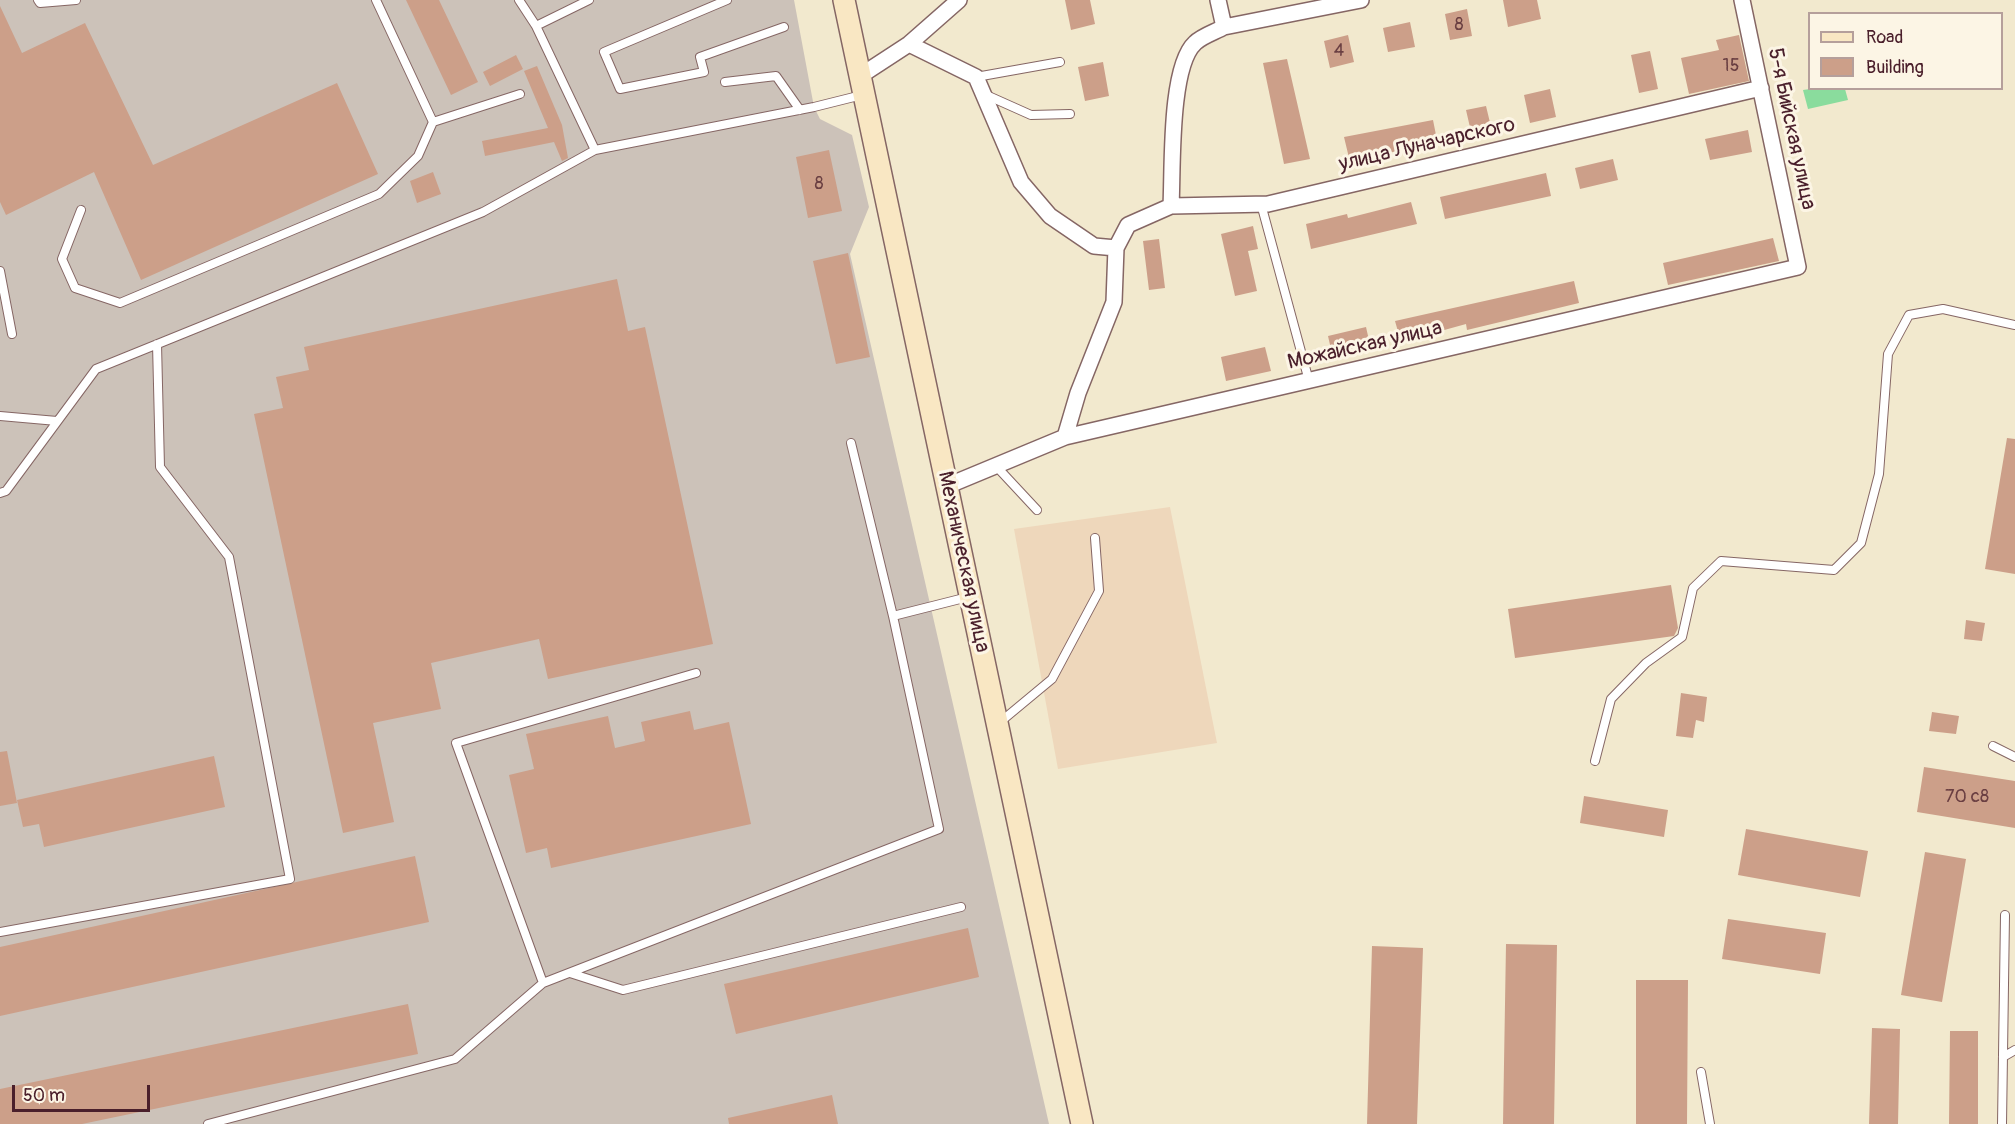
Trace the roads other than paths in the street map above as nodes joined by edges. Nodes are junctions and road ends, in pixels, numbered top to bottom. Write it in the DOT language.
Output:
graph roads {
  1 [pos="38,0"];
  2 [pos="76,0"];
  3 [pos="376,0"];
  4 [pos="519,0"];
  5 [pos="589,0"];
  6 [pos="727,0"];
  7 [pos="844,0"];
  8 [pos="959,0"];
  9 [pos="1218,0"];
  10 [pos="1361,0"];
  11 [pos="1742,0"];
  12 [pos="536,27"];
  13 [pos="783,27"];
  14 [pos="1224,27"];
  15 [pos="909,44"];
  16 [pos="1060,62"];
  17 [pos="976,77"];
  18 [pos="725,82"];
  19 [pos="862,85"];
  20 [pos="1761,88"];
  21 [pos="520,94"];
  22 [pos="983,94"];
  23 [pos="800,110"];
  24 [pos="1070,114"];
  25 [pos="433,122"];
  26 [pos="595,150"];
  27 [pos="1261,204"];
  28 [pos="1171,206"];
  29 [pos="81,210"];
  30 [pos="1116,248"];
  31 [pos="1798,267"];
  32 [pos="0,271"];
  33 [pos="2015,325"];
  34 [pos="12,334"];
  35 [pos="157,344"];
  36 [pos="1308,381"];
  37 [pos="0,416"];
  38 [pos="57,421"];
  39 [pos="1065,437"];
  40 [pos="851,443"];
  41 [pos="996,466"];
  42 [pos="947,486"];
  43 [pos="0,493"];
  44 [pos="1037,510"];
  45 [pos="1095,538"];
  46 [pos="970,597"];
  47 [pos="893,616"];
  48 [pos="696,674"];
  49 [pos="997,724"];
  50 [pos="1993,746"];
  51 [pos="2015,757"];
  52 [pos="1595,761"];
  53 [pos="961,907"];
  54 [pos="2005,915"];
  55 [pos="0,932"];
  56 [pos="570,973"];
  57 [pos="543,983"];
  58 [pos="2015,1050"];
  59 [pos="2003,1056"];
  60 [pos="1701,1072"];
  61 [pos="208,1124"];
  62 [pos="1082,1124"];
  63 [pos="1710,1124"];
  64 [pos="2002,1124"];
  1 -- 2 [label="lane"];
  3 -- 25 [label="lane"];
  4 -- 12 [label="lane"];
  5 -- 12 [label="lane"];
  6 -- 13 [label="lane"];
  7 -- 19 [label="street, Механическая улица"];
  8 -- 15 [label="street"];
  9 -- 14 [label="street"];
  10 -- 14 [label="street"];
  11 -- 20 [label="street, 5-я Бийская улица"];
  12 -- 26 [label="lane"];
  14 -- 28 [label="street"];
  15 -- 17 [label="street"];
  15 -- 19 [label="street"];
  16 -- 17 [label="lane"];
  17 -- 22 [label="street"];
  18 -- 23 [label="lane"];
  19 -- 23 [label="lane"];
  19 -- 42 [label="street, Механическая улица"];
  20 -- 27 [label="street, улица Луначарского"];
  20 -- 31 [label="street, 5-я Бийская улица"];
  21 -- 25 [label="lane"];
  22 -- 24 [label="lane"];
  22 -- 30 [label="street"];
  23 -- 26 [label="lane"];
  25 -- 29 [label="lane"];
  26 -- 35 [label="lane"];
  27 -- 28 [label="street, улица Луначарского"];
  27 -- 36 [label="lane"];
  28 -- 30 [label="street, улица Луначарского"];
  30 -- 39 [label="street"];
  31 -- 36 [label="street, Можайская улица"];
  32 -- 34 [label="lane"];
  33 -- 52 [label="lane"];
  35 -- 38 [label="lane"];
  35 -- 55 [label="lane"];
  36 -- 39 [label="street, Можайская улица"];
  37 -- 38 [label="lane"];
  38 -- 43 [label="lane"];
  39 -- 41 [label="street, Можайская улица"];
  40 -- 47 [label="lane"];
  41 -- 42 [label="street, Можайская улица"];
  41 -- 44 [label="lane"];
  42 -- 46 [label="street, Механическая улица"];
  45 -- 49 [label="lane"];
  46 -- 47 [label="lane"];
  46 -- 49 [label="street, Механическая улица"];
  47 -- 56 [label="lane"];
  48 -- 57 [label="lane"];
  49 -- 62 [label="street, Механическая улица"];
  50 -- 51 [label="lane"];
  53 -- 56 [label="lane"];
  54 -- 59 [label="lane"];
  56 -- 57 [label="lane"];
  57 -- 61 [label="lane"];
  58 -- 59 [label="lane"];
  59 -- 64 [label="lane"];
  60 -- 63 [label="lane"];
}
